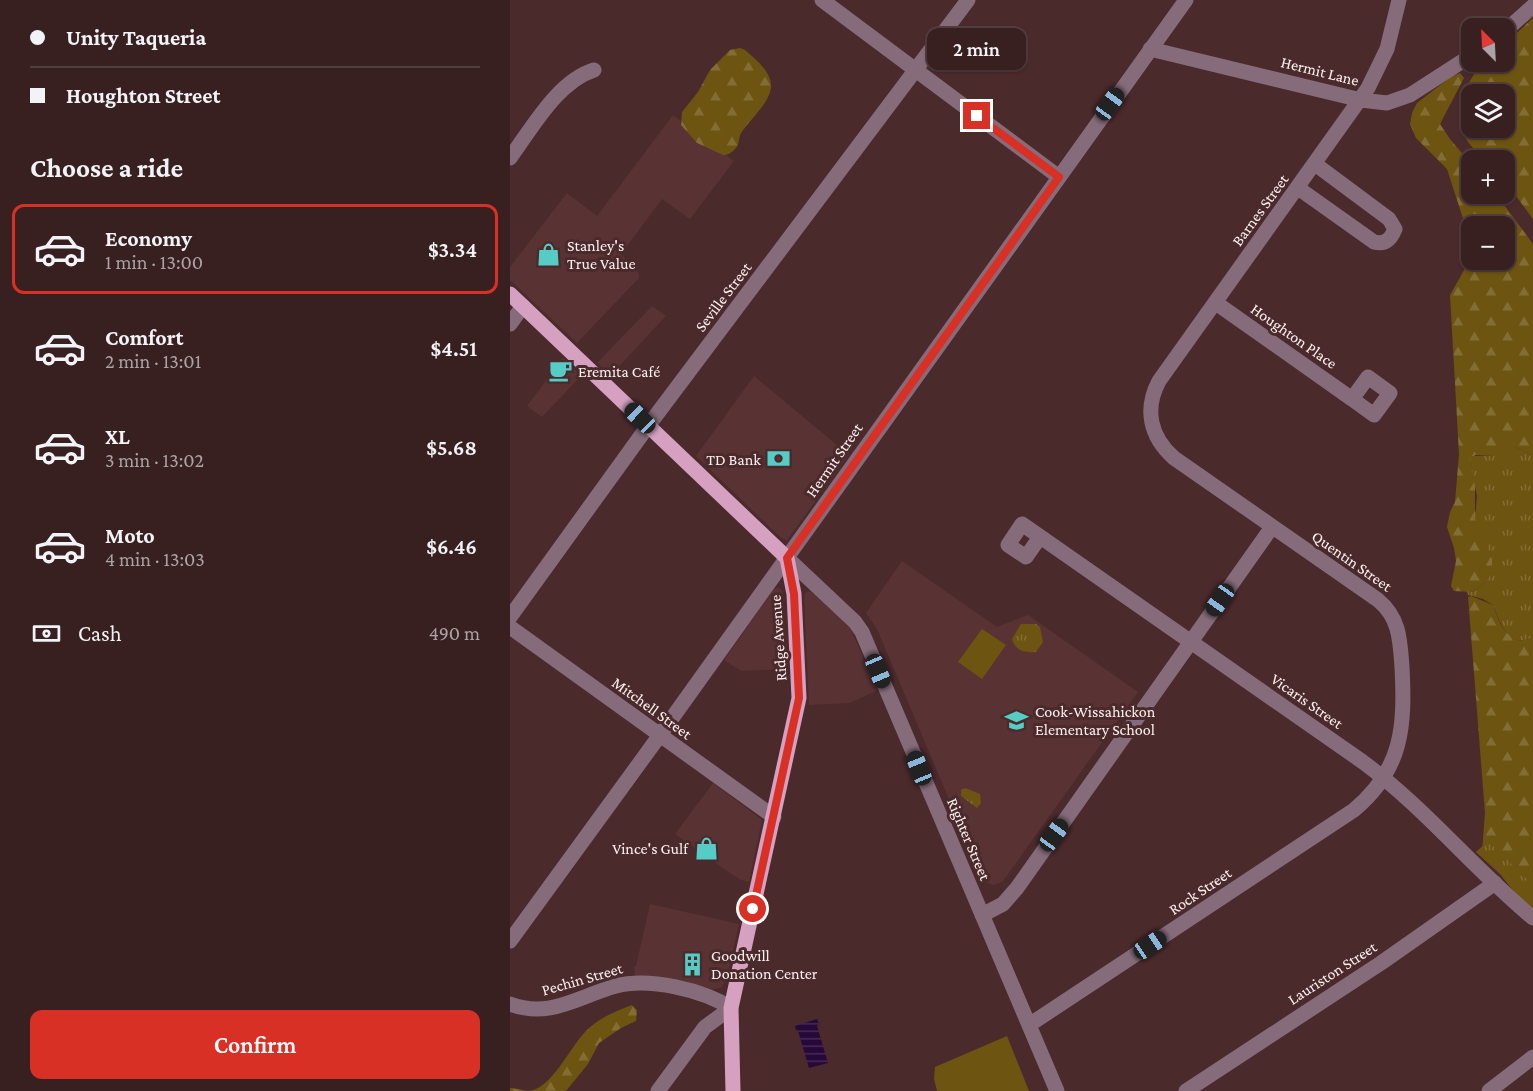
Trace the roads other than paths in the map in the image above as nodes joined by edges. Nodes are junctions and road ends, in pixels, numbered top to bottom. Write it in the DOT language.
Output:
graph roads {
  1 [pos="822,0"];
  2 [pos="968,0"];
  3 [pos="1186,0"];
  4 [pos="1400,0"];
  5 [pos="1533,6"];
  6 [pos="1515,22"];
  7 [pos="1150,49"];
  8 [pos="1461,62"];
  9 [pos="594,70"];
  10 [pos="915,70"];
  11 [pos="1360,100"];
  12 [pos="510,158"];
  13 [pos="1315,164"];
  14 [pos="1059,177"];
  15 [pos="1298,188"];
  16 [pos="510,294"];
  17 [pos="1216,303"];
  18 [pos="523,306"];
  19 [pos="510,324"];
  20 [pos="1352,399"];
  21 [pos="648,426"];
  22 [pos="1156,436"];
  23 [pos="1272,526"];
  24 [pos="1040,537"];
  25 [pos="787,558"];
  26 [pos="510,617"];
  27 [pos="510,627"];
  28 [pos="1191,642"];
  29 [pos="660,735"];
  30 [pos="1384,778"];
  31 [pos="774,817"];
  32 [pos="1495,883"];
  33 [pos="982,915"];
  34 [pos="1533,918"];
  35 [pos="510,941"];
  36 [pos="510,1004"];
  37 [pos="731,1008"];
  38 [pos="1029,1025"];
  39 [pos="1533,1057"];
  40 [pos="658,1091"];
  41 [pos="733,1091"];
  42 [pos="1057,1091"];
  43 [pos="1186,1091"];
  44 [pos="1489,1091"];
  1 -- 10 [label="street"];
  2 -- 10 [label="street, Seville Street"];
  3 -- 7 [label="street, Hermit Street"];
  4 -- 11 [label="street, Barnes Street"];
  5 -- 6 [label="street"];
  7 -- 11 [label="street, Hermit Lane"];
  7 -- 14 [label="street, Hermit Street"];
  8 -- 11 [label="street, Hermit Lane"];
  9 -- 12 [label="street"];
  10 -- 14 [label="street"];
  10 -- 21 [label="street, Seville Street"];
  11 -- 13 [label="street, Barnes Street"];
  13 -- 15 [label="street, Barnes Street"];
  13 -- 15 [label="street"];
  14 -- 25 [label="street, Hermit Street"];
  15 -- 17 [label="street, Barnes Street"];
  16 -- 18 [label="main road"];
  17 -- 20 [label="street, Houghton Place"];
  17 -- 22 [label="street, Barnes Street"];
  18 -- 19 [label="street"];
  18 -- 21 [label="main road"];
  21 -- 25 [label="main road"];
  21 -- 26 [label="street, Seville Street"];
  22 -- 23 [label="street, Quentin Street"];
  23 -- 28 [label="street"];
  23 -- 30 [label="street, Quentin Street"];
  24 -- 28 [label="street, Vicaris Street"];
  25 -- 29 [label="street, Hermit Street"];
  25 -- 31 [label="main road, Ridge Avenue"];
  25 -- 33 [label="street, Righter Street"];
  27 -- 29 [label="street, Mitchell Street"];
  28 -- 30 [label="street, Vicaris Street"];
  28 -- 33 [label="street"];
  29 -- 31 [label="street, Mitchell Street"];
  29 -- 35 [label="street, Hermit Street"];
  30 -- 32 [label="street, Vicaris Street"];
  30 -- 38 [label="street, Rock Street"];
  31 -- 37 [label="main road, Ridge Avenue"];
  32 -- 34 [label="street, Vicaris Street"];
  32 -- 43 [label="street, Lauriston Street"];
  33 -- 38 [label="street, Righter Street"];
  36 -- 37 [label="street, Pechin Street"];
  37 -- 40 [label="street"];
  37 -- 41 [label="main road, Ridge Avenue"];
  38 -- 42 [label="street, Righter Street"];
  39 -- 44 [label="street"];
}
